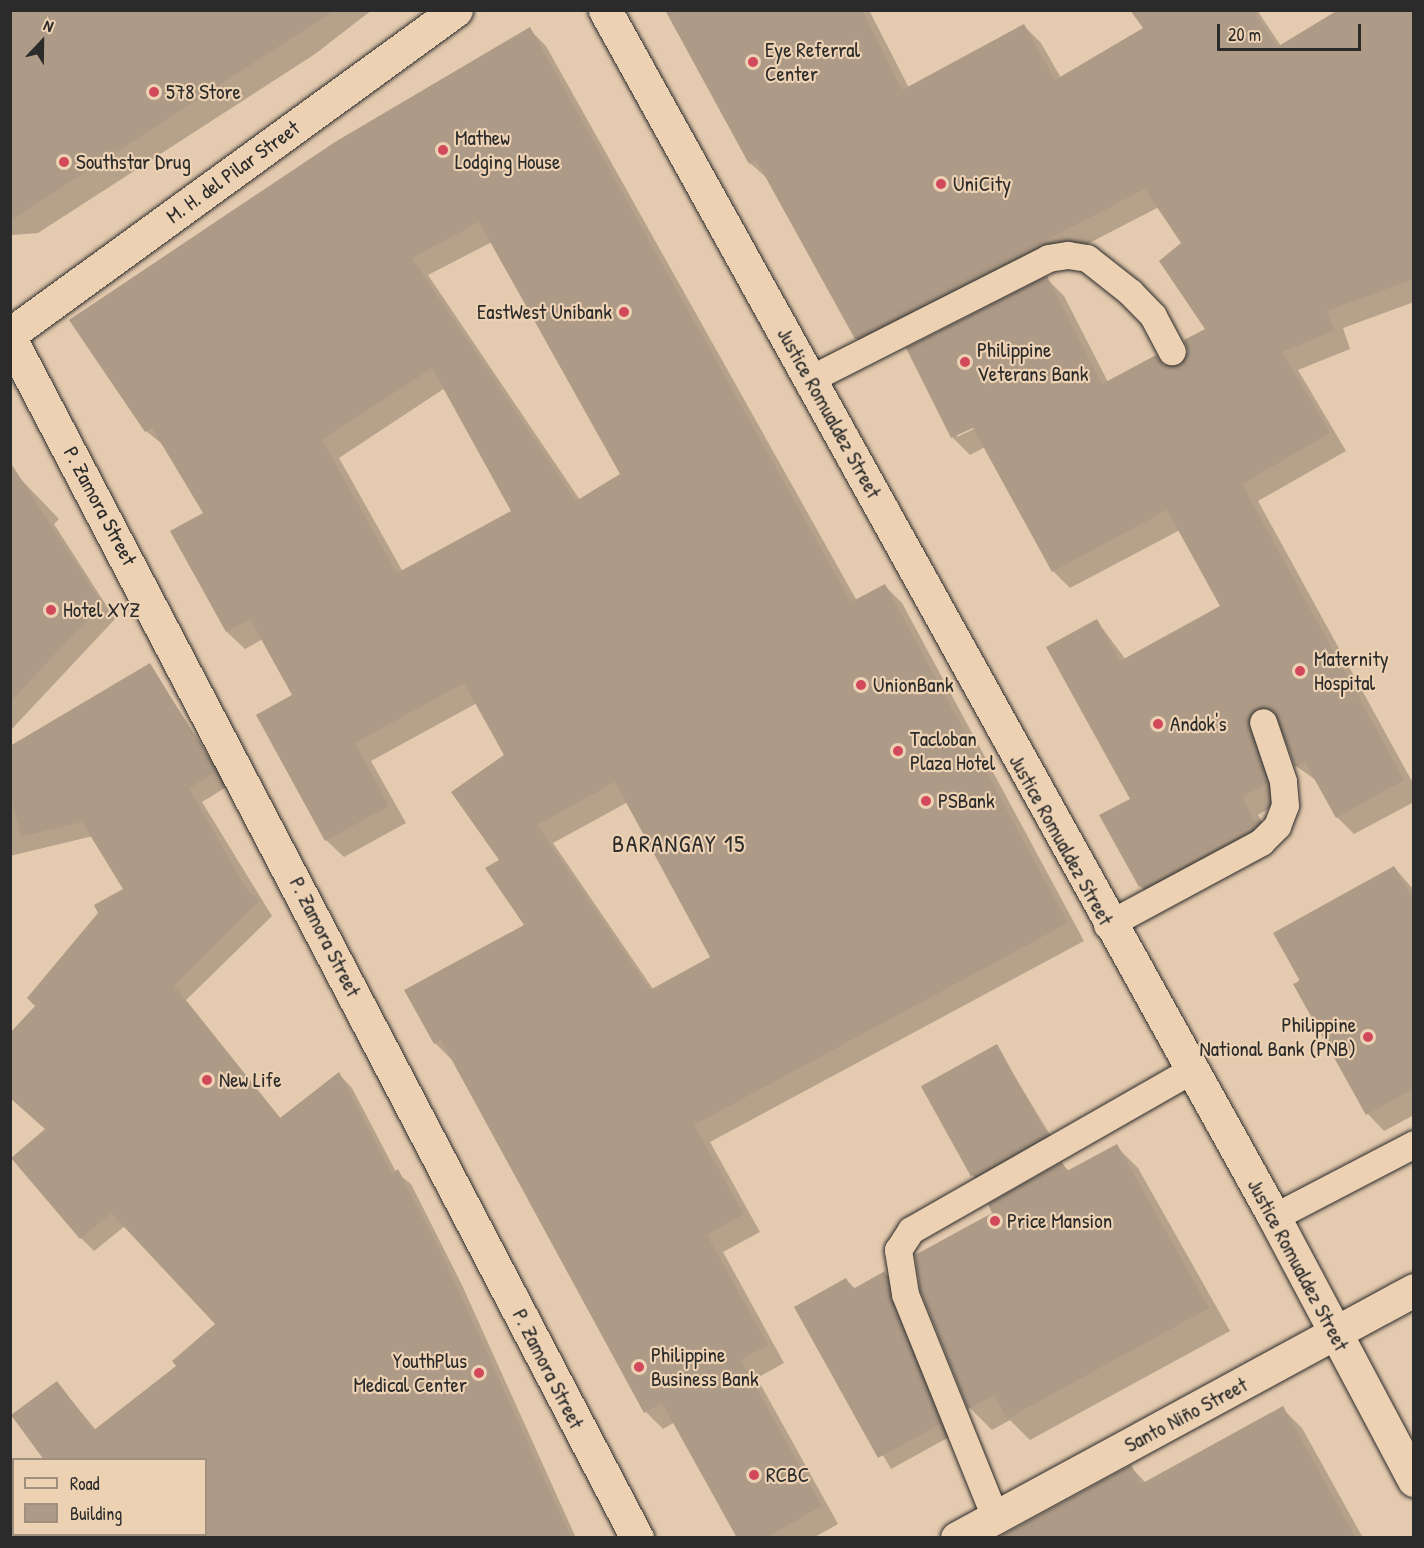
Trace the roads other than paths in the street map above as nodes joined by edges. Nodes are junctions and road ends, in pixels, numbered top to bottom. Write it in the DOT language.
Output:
graph roads {
  1 [pos="456,10"];
  2 [pos="605,10"];
  3 [pos="10,336"];
  4 [pos="1172,351"];
  5 [pos="810,379"];
  6 [pos="1263,722"];
  7 [pos="1107,925"];
  8 [pos="1190,1071"];
  9 [pos="1413,1144"];
  10 [pos="1274,1217"];
  11 [pos="1413,1290"];
  12 [pos="1336,1336"];
  13 [pos="1413,1480"];
  14 [pos="994,1517"];
  15 [pos="637,1538"];
  16 [pos="957,1538"];
  1 -- 3 [label="street, M. H. del Pilar Street"];
  2 -- 5 [label="street, Justice Romualdez Street"];
  3 -- 15 [label="street, P. Zamora Street"];
  4 -- 5 [label="lane"];
  5 -- 7 [label="street, Justice Romualdez Street"];
  6 -- 7 [label="lane"];
  7 -- 8 [label="street, Justice Romualdez Street"];
  8 -- 10 [label="street, Justice Romualdez Street"];
  8 -- 14 [label="lane"];
  9 -- 10 [label="lane"];
  10 -- 12 [label="street, Justice Romualdez Street"];
  11 -- 12 [label="street, Santo Niño Street"];
  12 -- 13 [label="street, Justice Romualdez Street"];
  12 -- 14 [label="street, Santo Niño Street"];
  14 -- 16 [label="street, Santo Niño Street"];
}
